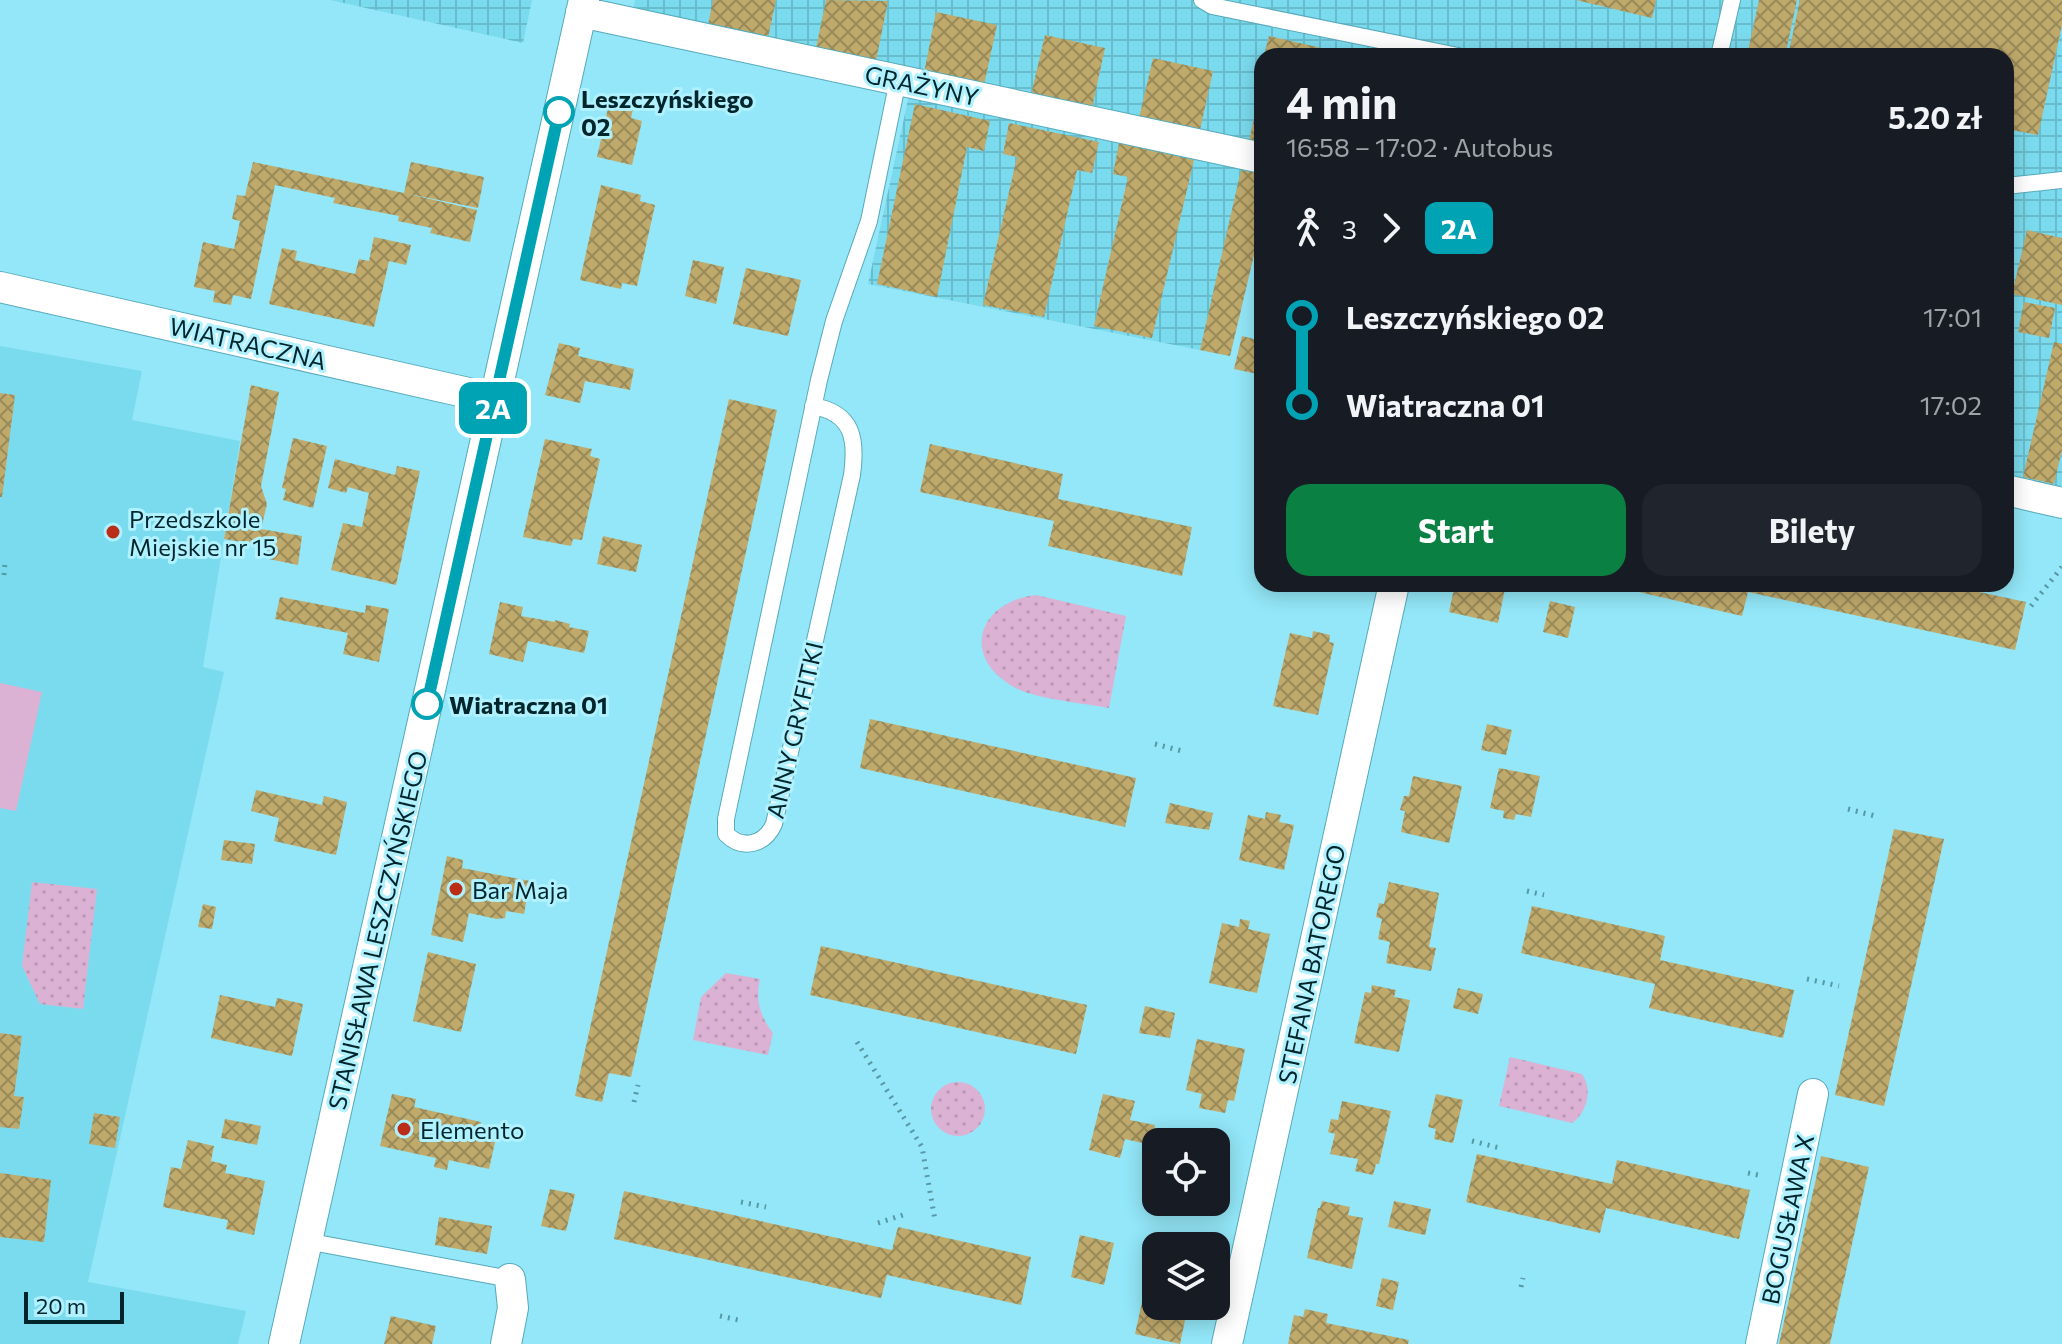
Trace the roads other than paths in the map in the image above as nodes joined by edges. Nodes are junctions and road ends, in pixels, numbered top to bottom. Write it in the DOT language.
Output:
graph roads {
  1 [pos="1202,0"];
  2 [pos="1732,0"];
  3 [pos="583,6"];
  4 [pos="1419,48"];
  5 [pos="1721,48"];
  6 [pos="898,80"];
  7 [pos="1254,156"];
  8 [pos="2062,180"];
  9 [pos="2014,185"];
  10 [pos="0,287"];
  11 [pos="495,399"];
  12 [pos="813,406"];
  13 [pos="2014,492"];
  14 [pos="2062,503"];
  15 [pos="1392,592"];
  16 [pos="1813,1094"];
  17 [pos="306,1241"];
  18 [pos="510,1279"];
  19 [pos="284,1344"];
  20 [pos="506,1344"];
  21 [pos="1227,1344"];
  22 [pos="1761,1344"];
  1 -- 4 [label="lane"];
  2 -- 5 [label="lane"];
  3 -- 6 [label="street, GRAŻYNY"];
  3 -- 11 [label="street, STANISŁAWA LESZCZYŃSKIEGO"];
  6 -- 7 [label="street, GRAŻYNY"];
  6 -- 12 [label="lane, ANNY GRYFITKI"];
  8 -- 9 [label="lane"];
  10 -- 11 [label="street, WIATRACZNA"];
  11 -- 17 [label="street, STANISŁAWA LESZCZYŃSKIEGO"];
  12 -- 12 [label="lane, ANNY GRYFITKI"];
  13 -- 14 [label="street"];
  15 -- 21 [label="street, STEFANA BATOREGO"];
  16 -- 22 [label="street, BOGUSŁAWA X"];
  17 -- 18 [label="lane"];
  17 -- 19 [label="street, STANISŁAWA LESZCZYŃSKIEGO"];
  18 -- 20 [label="street"];
}
